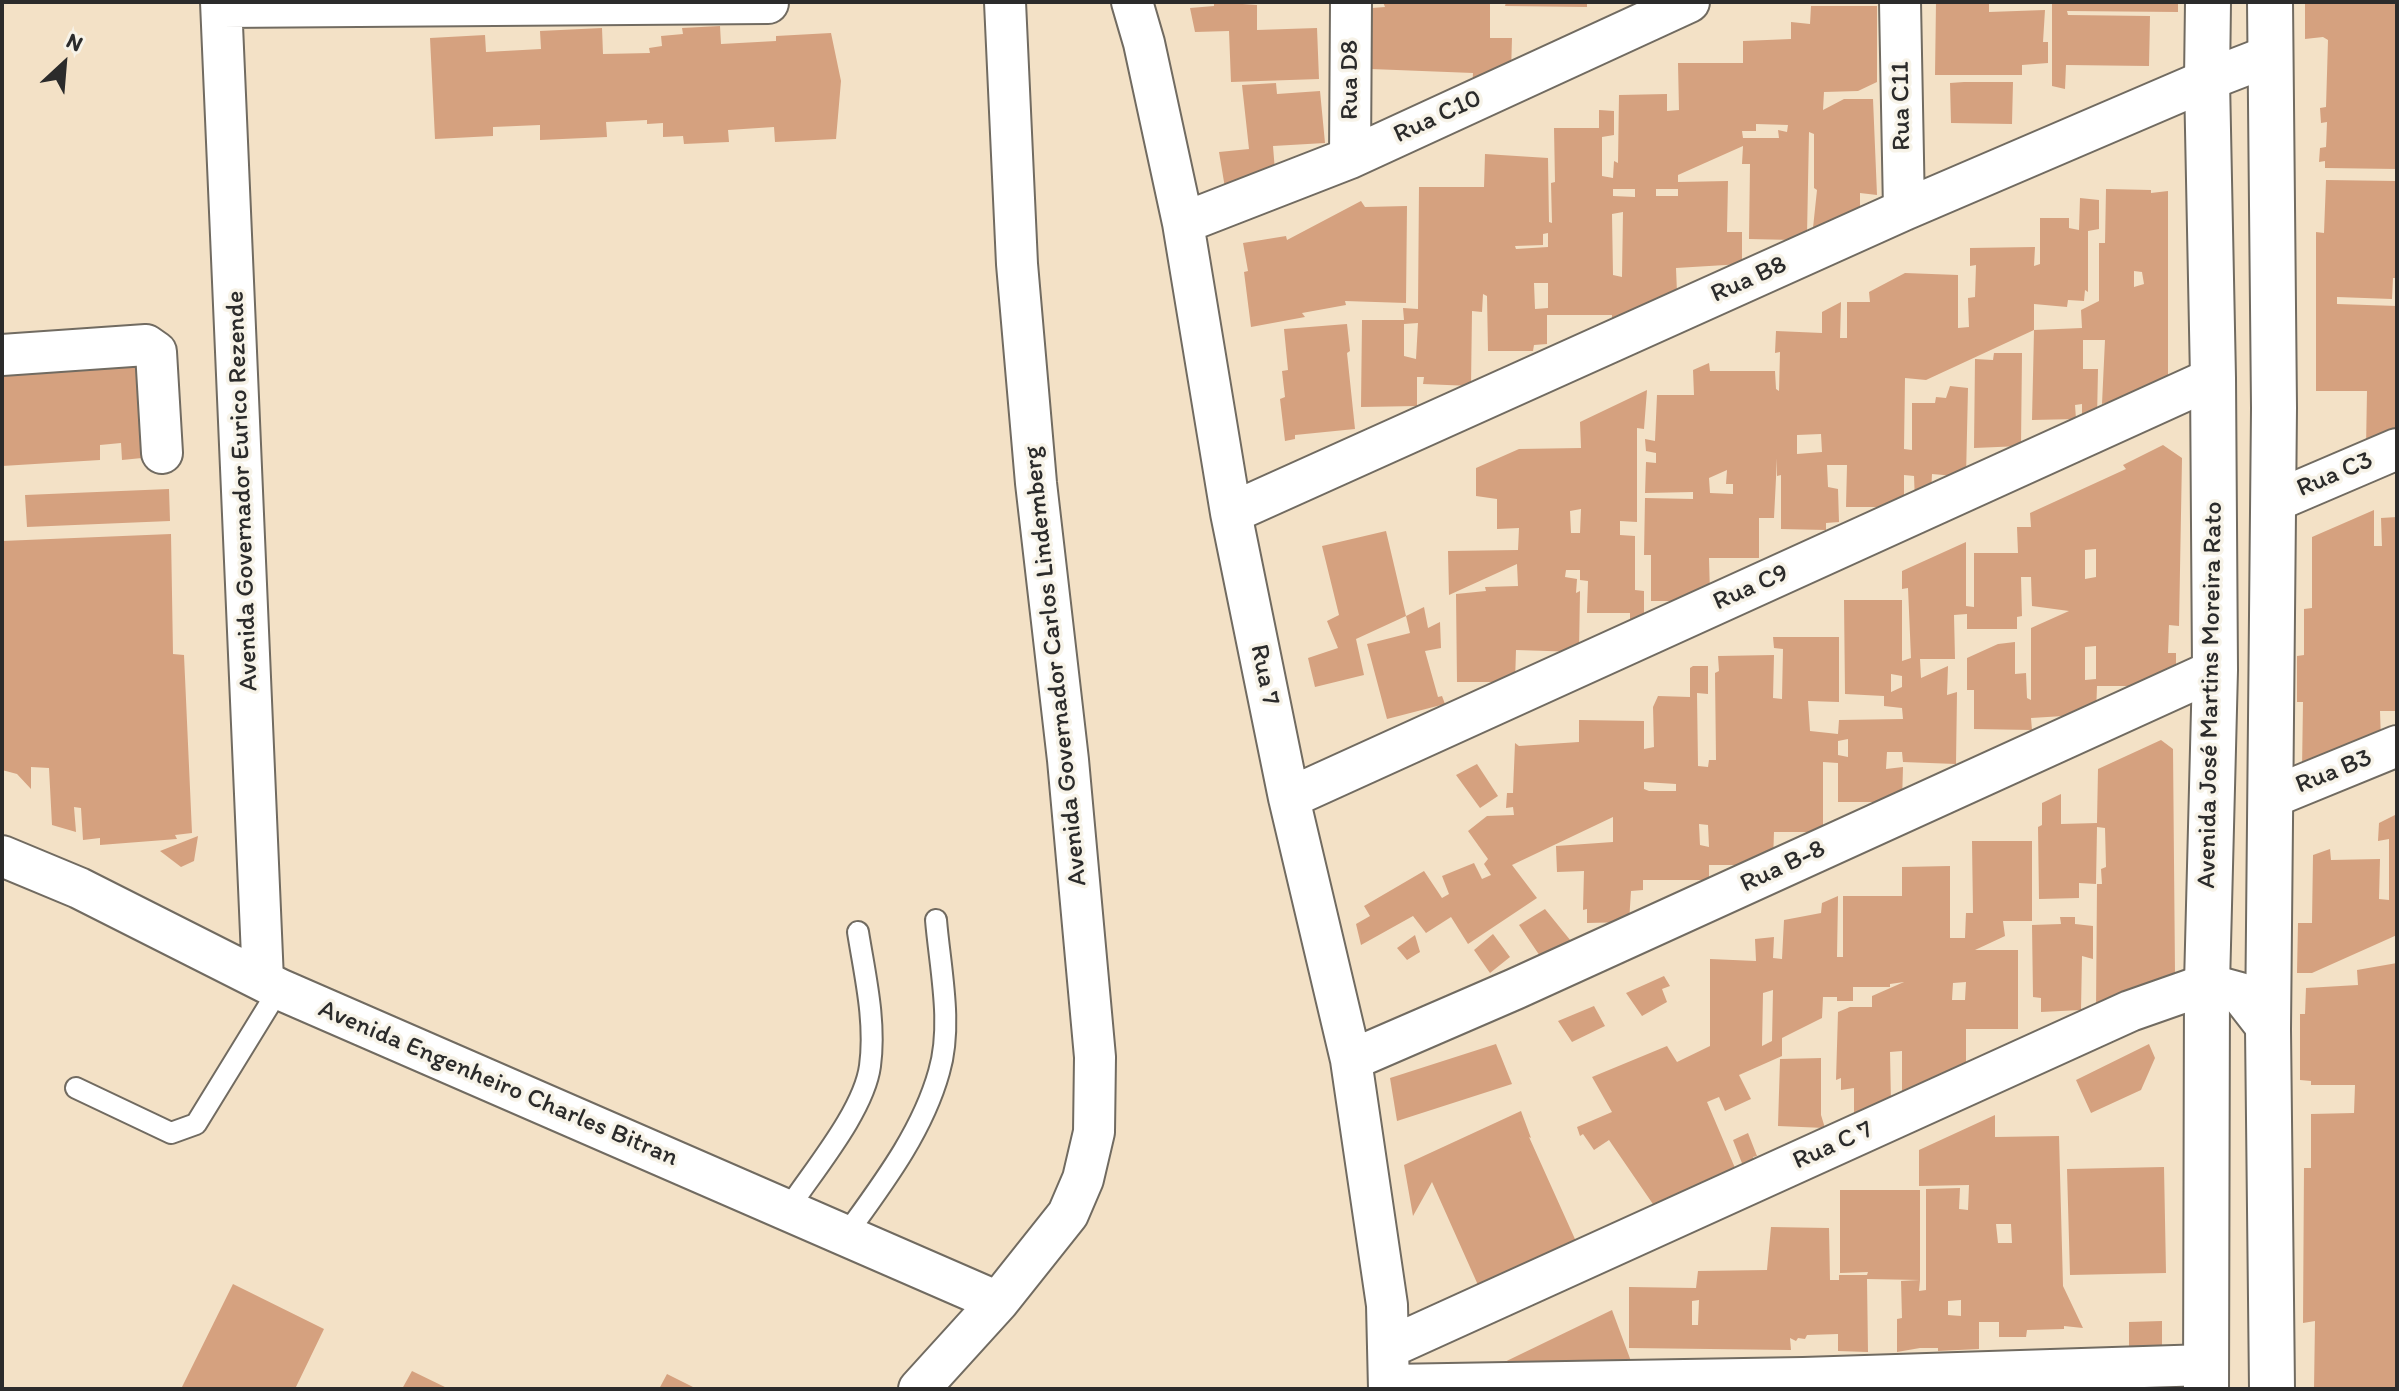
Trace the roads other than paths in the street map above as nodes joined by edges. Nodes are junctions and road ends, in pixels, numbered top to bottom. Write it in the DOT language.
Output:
graph roads {
  1 [pos="1005,2"];
  2 [pos="1132,2"];
  3 [pos="1351,2"];
  4 [pos="1689,2"];
  5 [pos="1900,2"];
  6 [pos="2208,2"];
  7 [pos="2270,2"];
  8 [pos="768,3"];
  9 [pos="221,4"];
  10 [pos="1624,16"];
  11 [pos="2269,56"];
  12 [pos="2207,80"];
  13 [pos="1350,158"];
  14 [pos="1904,210"];
  15 [pos="1183,223"];
  16 [pos="2,355"];
  17 [pos="2213,378"];
  18 [pos="2397,449"];
  19 [pos="162,453"];
  20 [pos="2273,502"];
  21 [pos="1231,513"];
  22 [pos="2215,670"];
  23 [pos="2397,746"];
  24 [pos="1289,798"];
  25 [pos="2270,798"];
  26 [pos="2,856"];
  27 [pos="936,920"];
  28 [pos="858,932"];
  29 [pos="271,984"];
  30 [pos="2207,984"];
  31 [pos="2268,1029"];
  32 [pos="1351,1060"];
  33 [pos="76,1088"];
  34 [pos="788,1209"];
  35 [pos="845,1236"];
  36 [pos="998,1302"];
  37 [pos="1389,1374"];
  38 [pos="2206,1377"];
  39 [pos="1802,1383"];
  40 [pos="919,1389"];
  41 [pos="2272,1389"];
  1 -- 36 [label="street, Avenida Governador Carlos Lindemberg"];
  2 -- 15 [label="street, Rua 7"];
  3 -- 13 [label="street, Rua D8"];
  4 -- 10 [label="street, Rua C10"];
  5 -- 14 [label="street, Rua C11"];
  6 -- 12 [label="street, Avenida José Martins Moreira Rato"];
  7 -- 11 [label="street"];
  8 -- 9 [label="street"];
  9 -- 29 [label="street, Avenida Governador Eurico Rezende"];
  10 -- 13 [label="street, Rua C10"];
  11 -- 12 [label="street, Rua B8"];
  11 -- 20 [label="street"];
  12 -- 14 [label="street, Rua B8"];
  12 -- 17 [label="street, Avenida José Martins Moreira Rato"];
  13 -- 15 [label="street, Rua C10"];
  14 -- 21 [label="street, Rua B8"];
  15 -- 21 [label="street, Rua 7"];
  16 -- 19 [label="street"];
  17 -- 22 [label="street, Avenida José Martins Moreira Rato"];
  17 -- 24 [label="street, Rua C9"];
  18 -- 20 [label="street, Rua C3"];
  20 -- 25 [label="street"];
  21 -- 24 [label="street, Rua 7"];
  22 -- 30 [label="street, Avenida José Martins Moreira Rato"];
  22 -- 32 [label="street, Rua B-8"];
  23 -- 25 [label="street, Rua B3"];
  24 -- 32 [label="street, Rua 7"];
  25 -- 31 [label="street"];
  26 -- 29 [label="street, Avenida Engenheiro Charles Bitran"];
  27 -- 35 [label="lane"];
  28 -- 34 [label="lane"];
  29 -- 33 [label="lane"];
  29 -- 34 [label="street, Avenida Engenheiro Charles Bitran"];
  30 -- 31 [label="street"];
  30 -- 37 [label="street, Rua C 7"];
  30 -- 38 [label="street, Avenida José Martins Moreira Rato"];
  31 -- 41 [label="street"];
  32 -- 37 [label="street, Rua 7"];
  34 -- 35 [label="street, Avenida Engenheiro Charles Bitran"];
  35 -- 36 [label="street, Avenida Engenheiro Charles Bitran"];
  36 -- 40 [label="street, Avenida Governador Carlos Lindemberg"];
  37 -- 39 [label="street"];
  38 -- 39 [label="street"];
}
